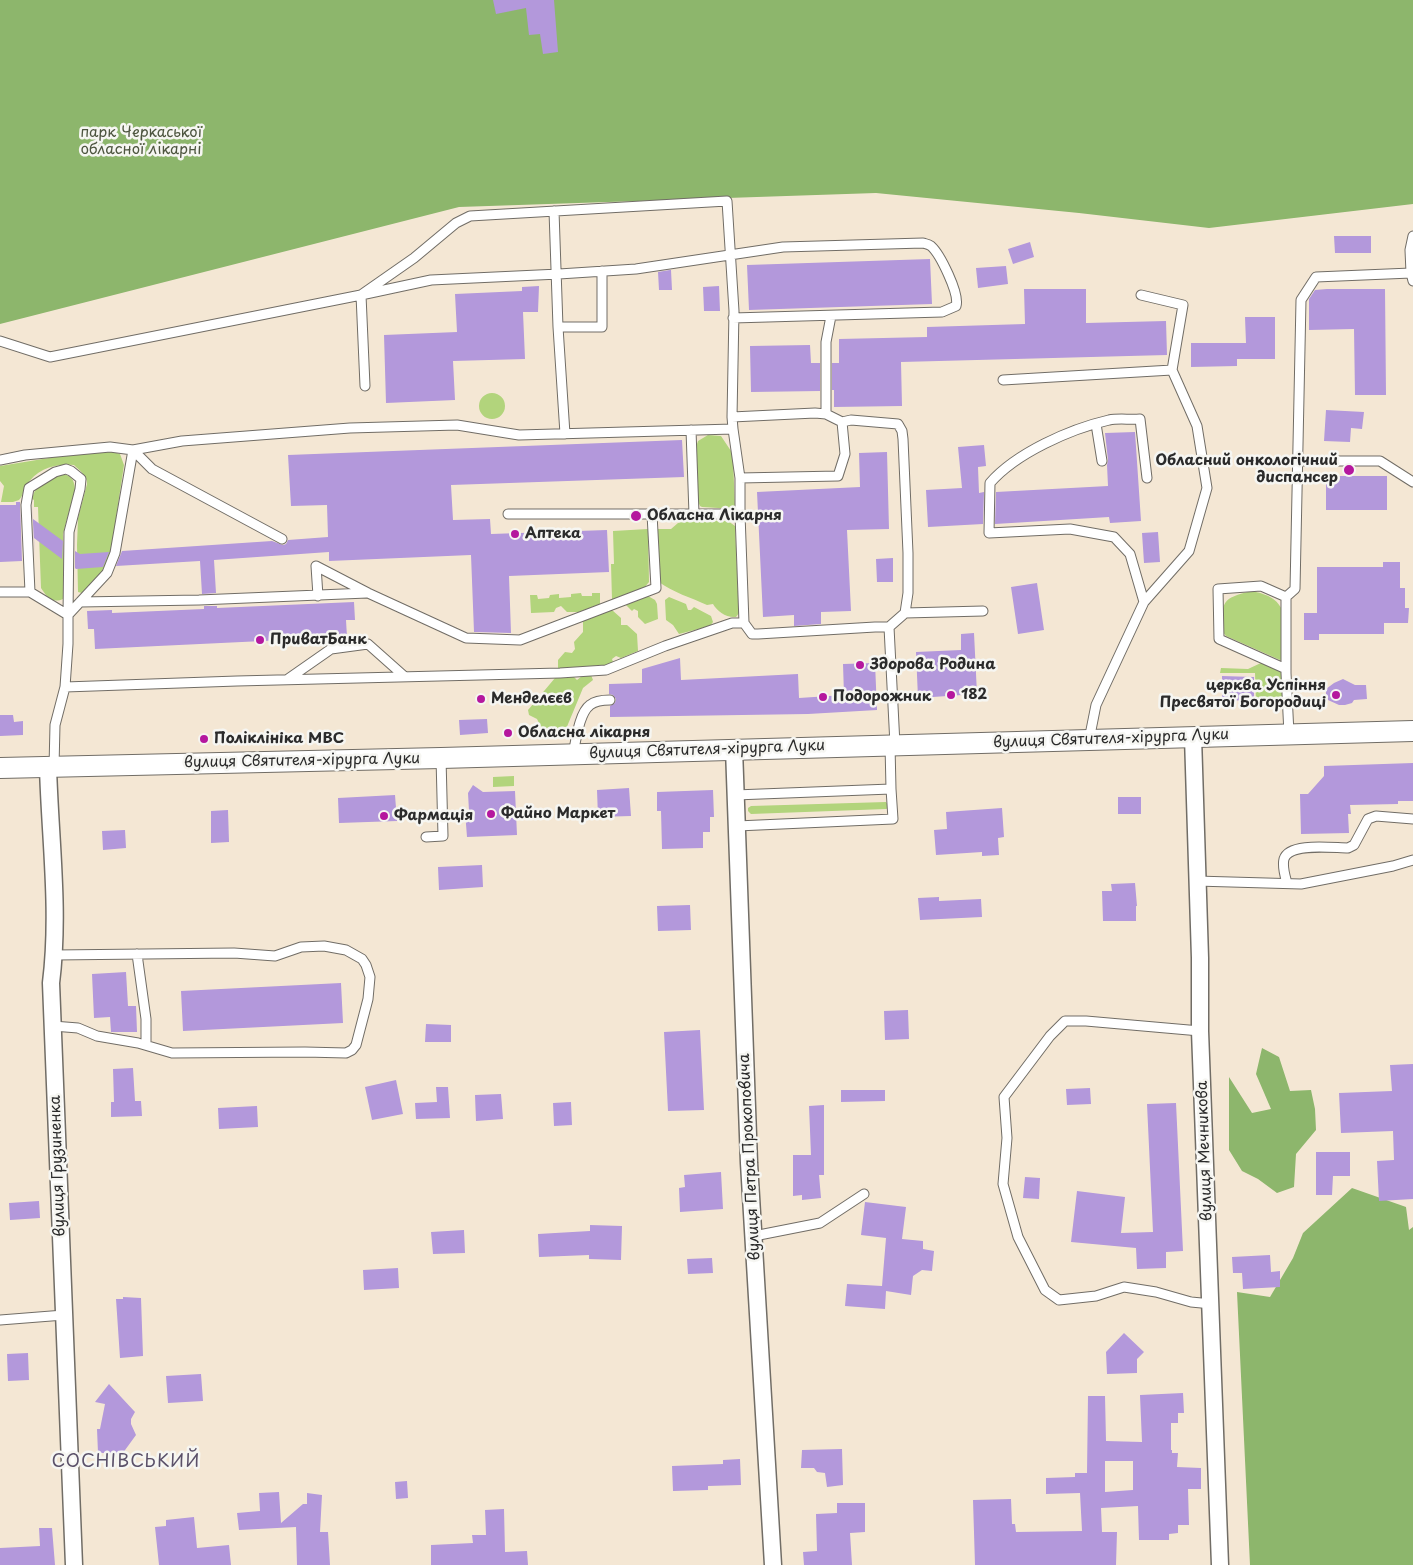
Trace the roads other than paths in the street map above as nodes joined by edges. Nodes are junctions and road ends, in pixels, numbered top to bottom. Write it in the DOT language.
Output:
graph roads {
  1 [pos="554,211"];
  2 [pos="1413,236"];
  3 [pos="730,254"];
  4 [pos="602,271"];
  5 [pos="556,274"];
  6 [pos="1412,277"];
  7 [pos="361,295"];
  8 [pos="1141,295"];
  9 [pos="830,316"];
  10 [pos="734,318"];
  11 [pos="558,327"];
  12 [pos="0,341"];
  13 [pos="1172,370"];
  14 [pos="1003,380"];
  15 [pos="365,386"];
  16 [pos="826,414"];
  17 [pos="732,417"];
  18 [pos="842,422"];
  19 [pos="1096,424"];
  20 [pos="733,429"];
  21 [pos="691,430"];
  22 [pos="564,434"];
  23 [pos="133,450"];
  24 [pos="0,460"];
  25 [pos="1102,461"];
  26 [pos="1298,461"];
  27 [pos="740,478"];
  28 [pos="1147,478"];
  29 [pos="1413,482"];
  30 [pos="508,514"];
  31 [pos="652,514"];
  32 [pos="694,514"];
  33 [pos="740,514"];
  34 [pos="282,539"];
  35 [pos="0,592"];
  36 [pos="30,592"];
  37 [pos="368,593"];
  38 [pos="318,596"];
  39 [pos="1286,597"];
  40 [pos="80,602"];
  41 [pos="1144,602"];
  42 [pos="983,611"];
  43 [pos="905,613"];
  44 [pos="68,615"];
  45 [pos="744,623"];
  46 [pos="889,627"];
  47 [pos="1286,669"];
  48 [pos="404,676"];
  49 [pos="288,679"];
  50 [pos="65,687"];
  51 [pos="610,700"];
  52 [pos="1413,730"];
  53 [pos="1289,734"];
  54 [pos="1193,737"];
  55 [pos="1089,740"];
  56 [pos="892,745"];
  57 [pos="734,749"];
  58 [pos="573,754"];
  59 [pos="441,758"];
  60 [pos="51,767"];
  61 [pos="0,768"];
  62 [pos="891,790"];
  63 [pos="736,795"];
  64 [pos="1413,819"];
  65 [pos="737,826"];
  66 [pos="426,837"];
  67 [pos="1413,860"];
  68 [pos="1196,880"];
  69 [pos="1287,883"];
  70 [pos="137,954"];
  71 [pos="55,956"];
  72 [pos="53,1026"];
  73 [pos="1200,1031"];
  74 [pos="146,1045"];
  75 [pos="864,1194"];
  76 [pos="754,1236"];
  77 [pos="1212,1304"];
  78 [pos="64,1315"];
  79 [pos="0,1320"];
  80 [pos="74,1565"];
  81 [pos="773,1565"];
  82 [pos="1220,1565"];
  1 -- 3 [label="lane"];
  1 -- 5 [label="lane"];
  1 -- 7 [label="lane"];
  2 -- 6 [label="lane"];
  3 -- 4 [label="lane"];
  3 -- 9 [label="lane"];
  3 -- 10 [label="lane"];
  4 -- 5 [label="lane"];
  4 -- 11 [label="lane"];
  5 -- 7 [label="lane"];
  5 -- 11 [label="lane"];
  6 -- 26 [label="lane"];
  7 -- 12 [label="lane"];
  7 -- 15 [label="lane"];
  8 -- 13 [label="lane"];
  9 -- 10 [label="lane"];
  9 -- 16 [label="lane"];
  10 -- 17 [label="lane"];
  11 -- 22 [label="lane"];
  13 -- 14 [label="lane"];
  13 -- 41 [label="lane"];
  16 -- 17 [label="lane"];
  16 -- 18 [label="lane"];
  17 -- 20 [label="lane"];
  18 -- 27 [label="lane"];
  18 -- 43 [label="lane"];
  19 -- 25 [label="lane"];
  19 -- 28 [label="lane"];
  19 -- 41 [label="lane"];
  20 -- 21 [label="lane"];
  20 -- 27 [label="lane"];
  21 -- 22 [label="lane"];
  21 -- 32 [label="lane"];
  22 -- 23 [label="lane"];
  23 -- 24 [label="lane"];
  23 -- 34 [label="lane"];
  23 -- 40 [label="lane"];
  26 -- 29 [label="lane"];
  26 -- 39 [label="lane"];
  27 -- 33 [label="lane"];
  30 -- 31 [label="lane"];
  31 -- 32 [label="lane"];
  31 -- 37 [label="lane"];
  32 -- 33 [label="lane"];
  33 -- 45 [label="lane"];
  35 -- 36 [label="lane"];
  36 -- 44 [label="lane"];
  36 -- 44 [label="lane"];
  37 -- 38 [label="lane"];
  37 -- 38 [label="lane"];
  38 -- 40 [label="lane"];
  39 -- 47 [label="lane"];
  39 -- 47 [label="lane"];
  40 -- 44 [label="lane"];
  41 -- 55 [label="lane"];
  42 -- 43 [label="lane"];
  43 -- 46 [label="lane"];
  44 -- 50 [label="lane"];
  45 -- 46 [label="lane"];
  45 -- 48 [label="lane"];
  46 -- 56 [label="lane"];
  47 -- 53 [label="lane"];
  48 -- 49 [label="lane"];
  48 -- 49 [label="lane"];
  49 -- 50 [label="lane"];
  50 -- 60 [label="lane"];
  51 -- 58 [label="lane"];
  52 -- 53 [label="street, вулиця Святителя-хірурга Луки"];
  53 -- 54 [label="street, вулиця Святителя-хірурга Луки"];
  54 -- 55 [label="street, вулиця Святителя-хірурга Луки"];
  54 -- 68 [label="street, вулиця Мечникова"];
  55 -- 56 [label="street, вулиця Святителя-хірурга Луки"];
  56 -- 57 [label="street, вулиця Святителя-хірурга Луки"];
  56 -- 62 [label="lane"];
  57 -- 58 [label="street, вулиця Святителя-хірурга Луки"];
  57 -- 63 [label="street, вулиця Петра Прокоповича"];
  58 -- 59 [label="street, вулиця Святителя-хірурга Луки"];
  59 -- 60 [label="street, вулиця Святителя-хірурга Луки"];
  59 -- 66 [label="lane"];
  60 -- 61 [label="street, вулиця Святителя-хірурга Луки"];
  60 -- 71 [label="street, вулиця Грузиненка"];
  62 -- 63 [label="lane"];
  62 -- 65 [label="lane"];
  63 -- 65 [label="street, вулиця Петра Прокоповича"];
  64 -- 69 [label="lane"];
  65 -- 76 [label="street, вулиця Петра Прокоповича"];
  67 -- 69 [label="lane"];
  68 -- 69 [label="lane"];
  68 -- 73 [label="street, вулиця Мечникова"];
  70 -- 71 [label="lane"];
  70 -- 74 [label="lane"];
  70 -- 74 [label="lane"];
  71 -- 72 [label="street, вулиця Грузиненка"];
  72 -- 74 [label="lane"];
  72 -- 78 [label="street, вулиця Грузиненка"];
  73 -- 77 [label="street, вулиця Мечникова"];
  73 -- 77 [label="lane"];
  75 -- 76 [label="lane"];
  76 -- 81 [label="street, вулиця Петра Прокоповича"];
  77 -- 82 [label="street, вулиця Мечникова"];
  78 -- 79 [label="lane"];
  78 -- 80 [label="street, вулиця Грузиненка"];
}
